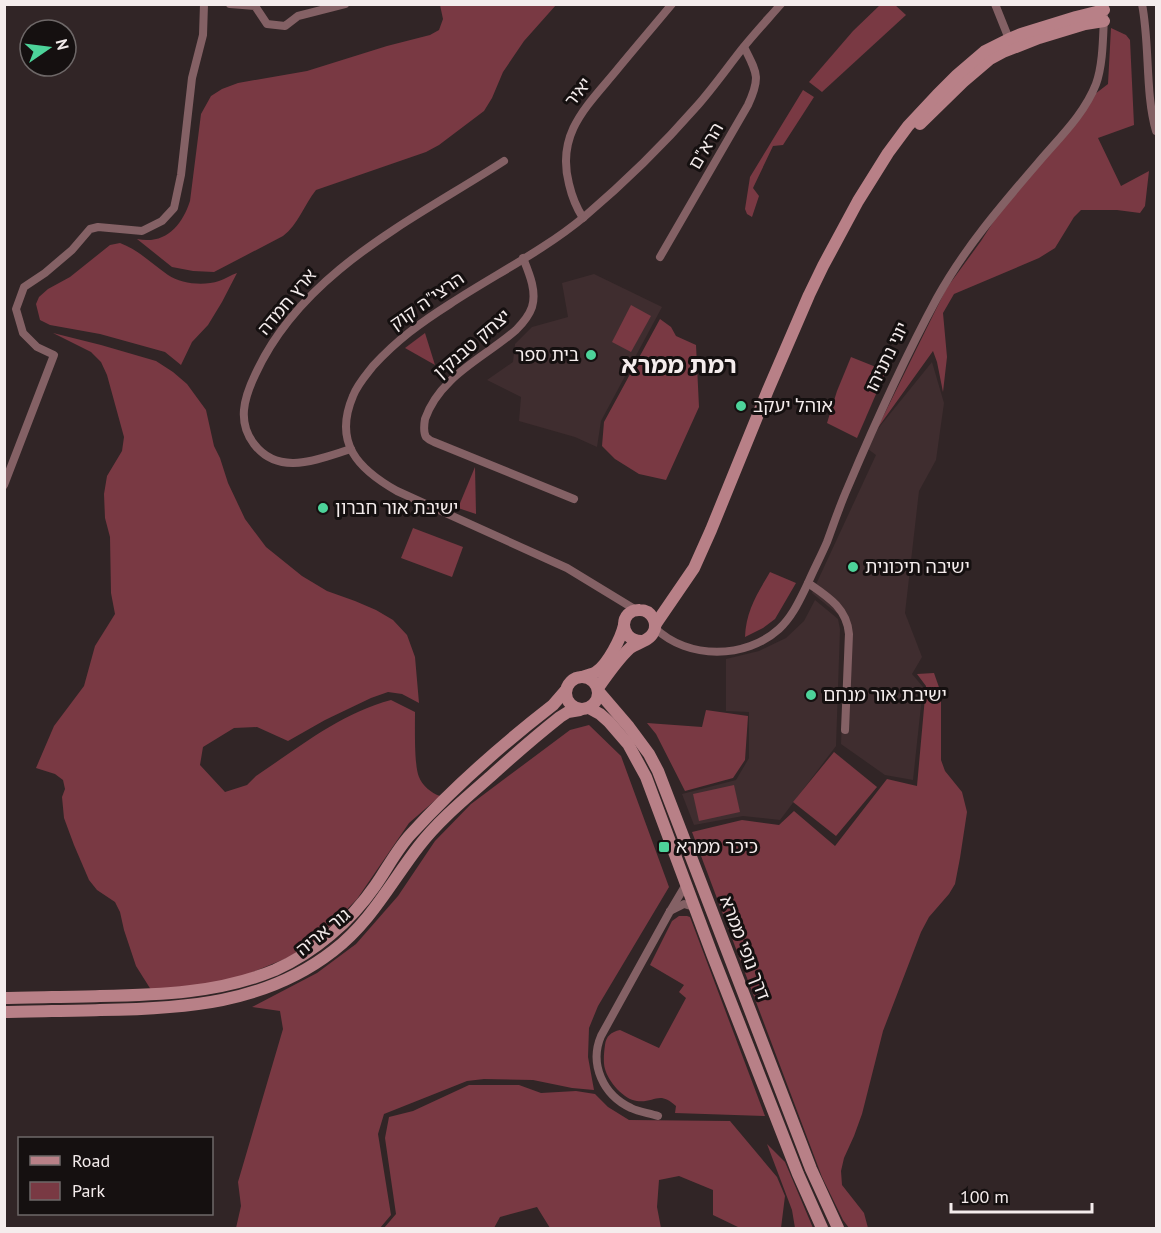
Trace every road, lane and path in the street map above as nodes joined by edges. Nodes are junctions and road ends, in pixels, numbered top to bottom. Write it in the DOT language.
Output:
graph roads {
  1 [pos="204,4"];
  2 [pos="230,4"];
  3 [pos="345,4"];
  4 [pos="672,4"];
  5 [pos="781,4"];
  6 [pos="995,4"];
  7 [pos="1142,4"];
  8 [pos="1104,16"];
  9 [pos="1008,39"];
  10 [pos="744,47"];
  11 [pos="1156,132"];
  12 [pos="888,153"];
  13 [pos="504,160"];
  14 [pos="583,218"];
  15 [pos="660,257"];
  16 [pos="524,258"];
  17 [pos="351,449"];
  18 [pos="4,485"];
  19 [pos="574,499"];
  20 [pos="687,580"];
  21 [pos="808,583"];
  22 [pos="604,590"];
  23 [pos="639,610"];
  24 [pos="624,622"];
  25 [pos="655,627"];
  26 [pos="644,640"];
  27 [pos="672,641"];
  28 [pos="582,677"];
  29 [pos="566,690"];
  30 [pos="598,690"];
  31 [pos="585,709"];
  32 [pos="845,730"];
  33 [pos="686,886"];
  34 [pos="694,907"];
  35 [pos="670,911"];
  36 [pos="4,998"];
  37 [pos="4,1012"];
  38 [pos="658,1116"];
  39 [pos="822,1228"];
  40 [pos="838,1228"];
  1 -- 18 [label="street"];
  2 -- 3 [label="street"];
  4 -- 14 [label="street, יאיר"];
  5 -- 10 [label="street, הרצי\"ה קוק"];
  6 -- 9 [label="street"];
  7 -- 11 [label="street"];
  8 -- 9 [label="main road"];
  8 -- 12 [label="main road"];
  8 -- 21 [label="street, יוני נתניהו"];
  9 -- 12 [label="main road"];
  10 -- 14 [label="street, הרצי\"ה קוק"];
  10 -- 15 [label="street, הרא\"ם"];
  12 -- 20 [label="main road"];
  13 -- 17 [label="street, ארץ חמדה"];
  14 -- 16 [label="street, הרצי\"ה קוק"];
  16 -- 17 [label="street, הרצי\"ה קוק"];
  16 -- 19 [label="street, יצחק טבנקין"];
  17 -- 22 [label="street, הרצי\"ה קוק"];
  20 -- 23 [label="main road"];
  20 -- 25 [label="main road"];
  21 -- 27 [label="street, יוני נתניהו"];
  21 -- 32 [label="street"];
  22 -- 23 [label="street, הרצי\"ה קוק"];
  22 -- 24 [label="street, הרצי\"ה קוק"];
  23 -- 24 [label="main road"];
  23 -- 25 [label="main road"];
  24 -- 26 [label="main road"];
  24 -- 28 [label="main road"];
  25 -- 26 [label="main road"];
  25 -- 27 [label="street"];
  26 -- 27 [label="street"];
  26 -- 30 [label="main road"];
  28 -- 29 [label="main road"];
  28 -- 30 [label="main road"];
  29 -- 31 [label="main road"];
  29 -- 36 [label="main road, גור אריה"];
  30 -- 31 [label="main road"];
  30 -- 40 [label="main road, דרך נופי ממרא"];
  31 -- 33 [label="main road, דרך נופי ממרא"];
  31 -- 37 [label="main road, גור אריה"];
  33 -- 34 [label="main road, דרך נופי ממרא"];
  33 -- 35 [label="street"];
  34 -- 35 [label="street"];
  34 -- 39 [label="main road, דרך נופי ממרא"];
  35 -- 38 [label="street"];
}
